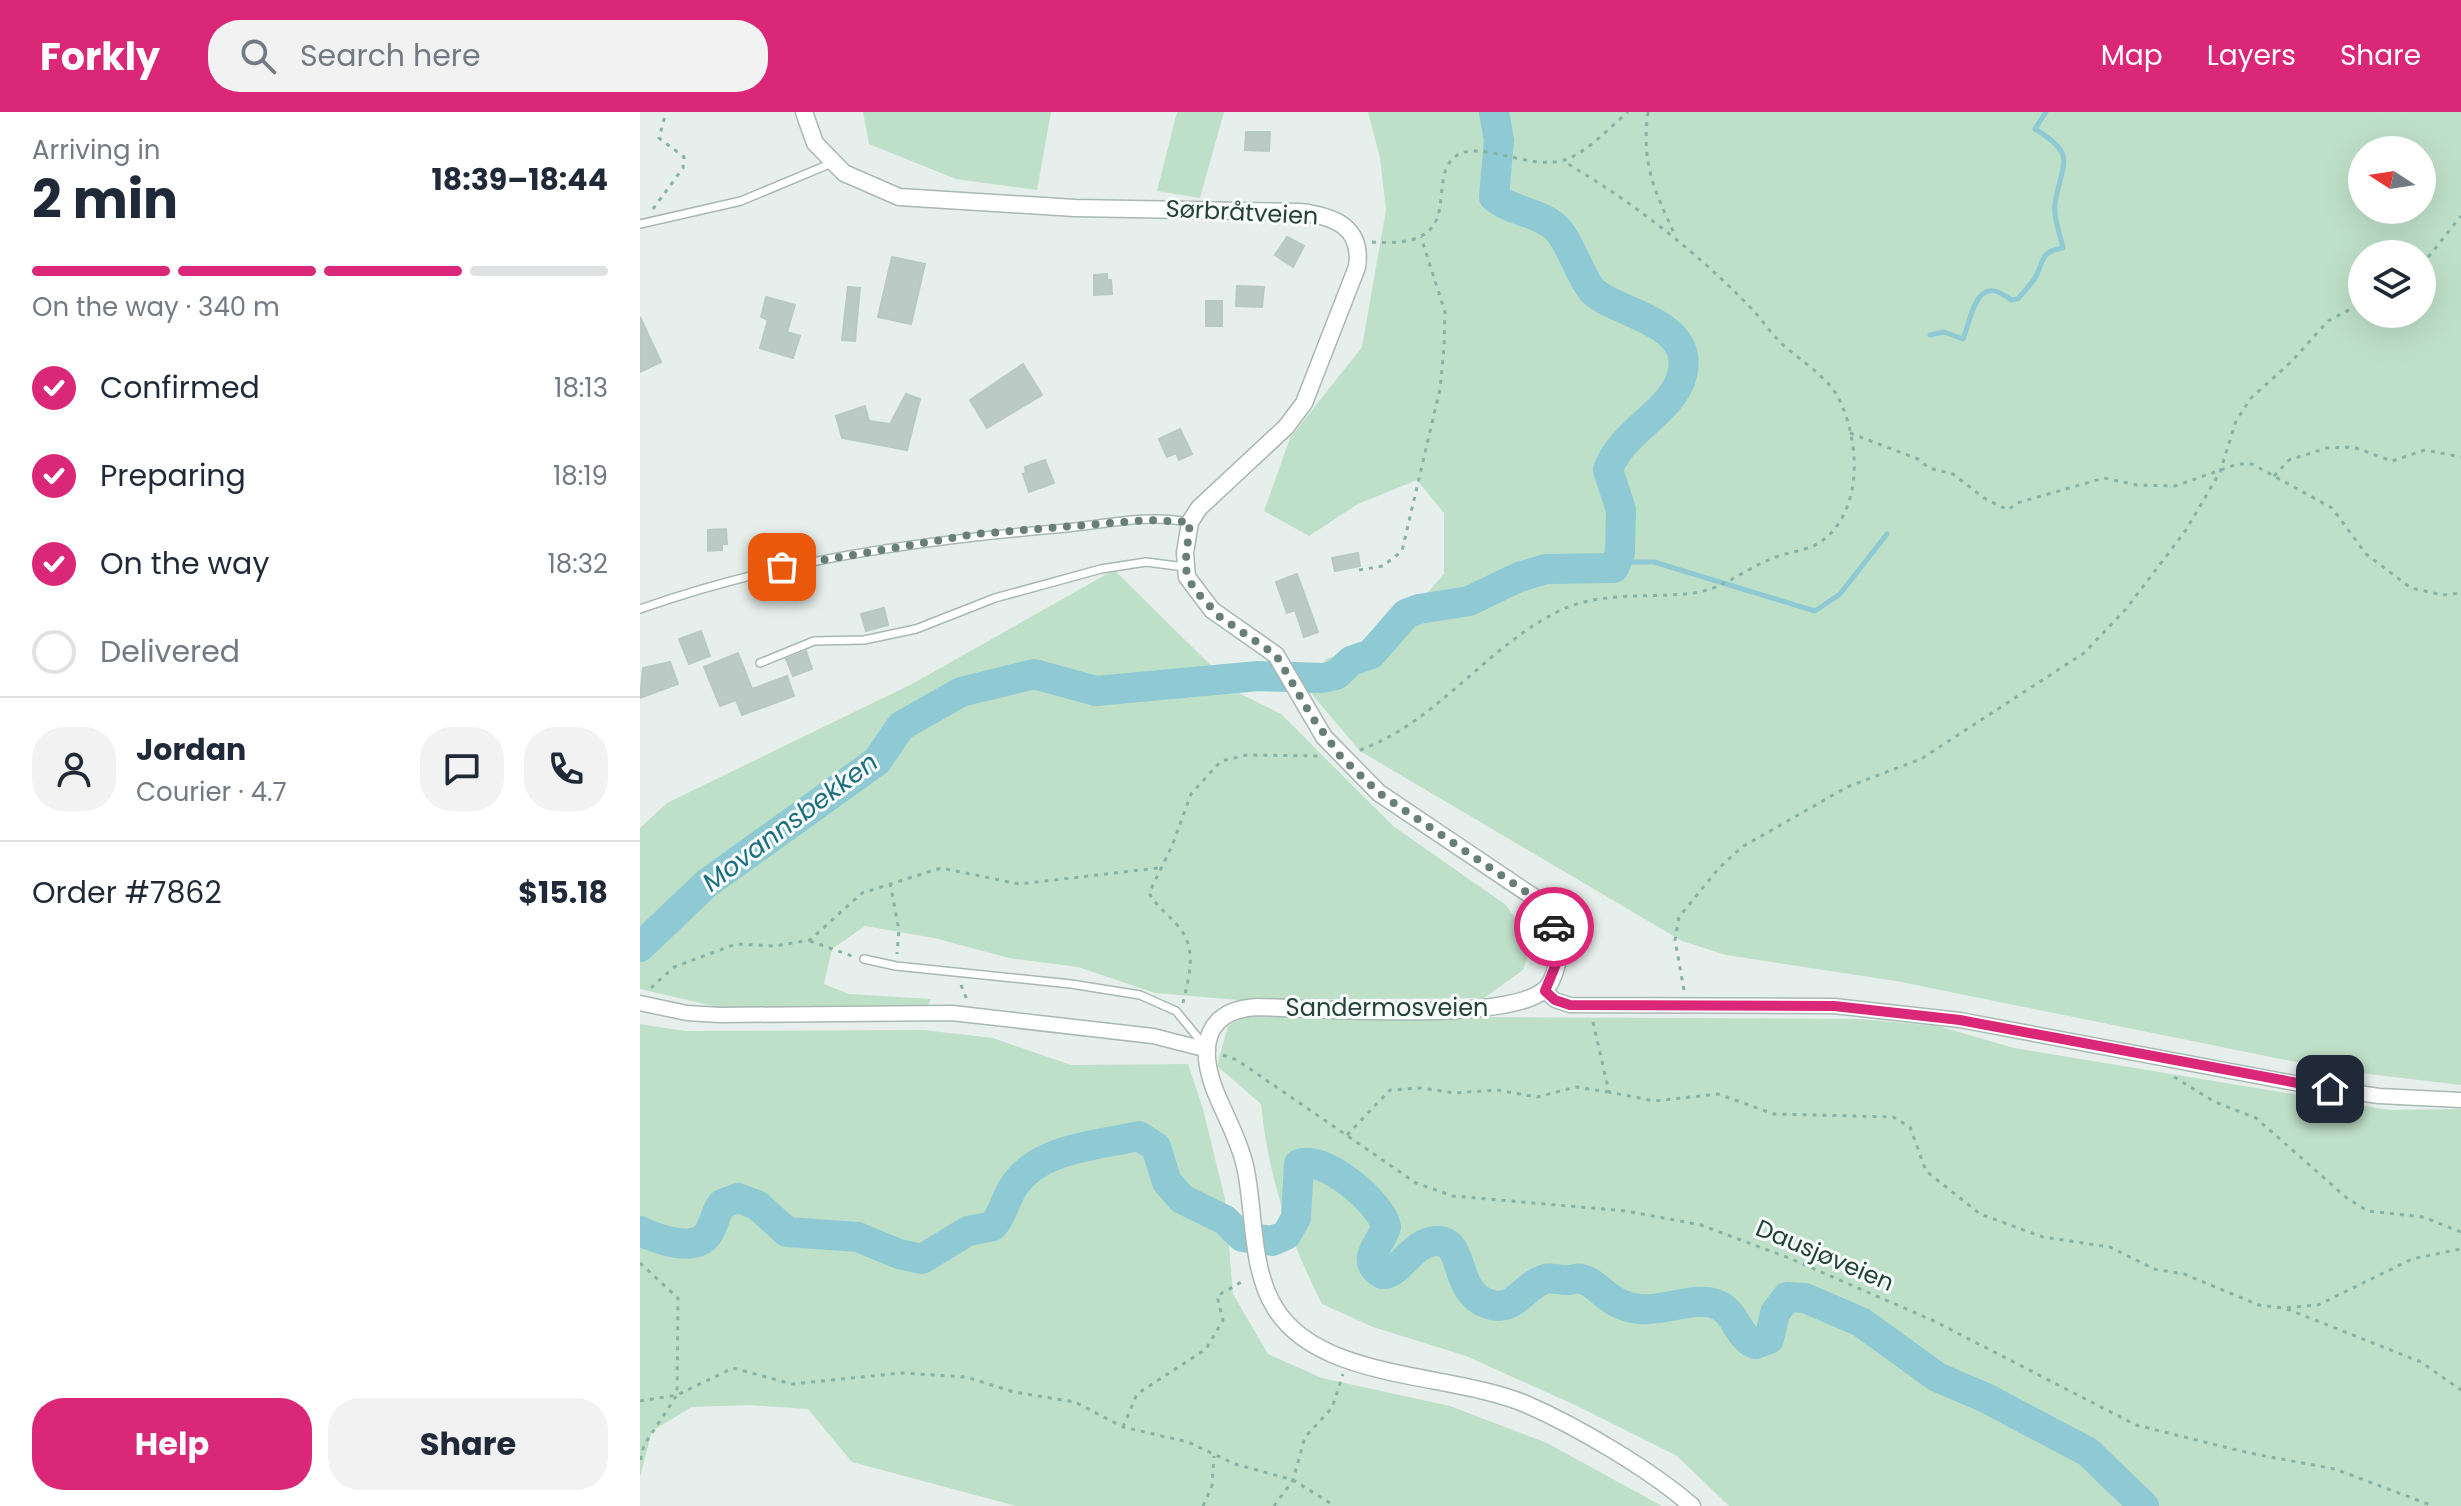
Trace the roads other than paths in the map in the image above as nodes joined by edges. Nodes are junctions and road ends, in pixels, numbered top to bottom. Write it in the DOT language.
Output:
graph roads {
  1 [pos="804,112"];
  2 [pos="832,163"];
  3 [pos="643,223"];
  4 [pos="1190,522"];
  5 [pos="1185,567"];
  6 [pos="640,609"];
  7 [pos="760,663"];
  8 [pos="864,959"];
  9 [pos="1545,991"];
  10 [pos="640,1003"];
  11 [pos="1208,1050"];
  12 [pos="2461,1100"];
  13 [pos="1692,1506"];
  1 -- 2 [label="street, Sørbråtveien"];
  2 -- 3 [label="lane"];
  2 -- 4 [label="street, Sørbråtveien"];
  4 -- 5 [label="street"];
  4 -- 6 [label="lane"];
  5 -- 7 [label="lane"];
  5 -- 9 [label="street"];
  8 -- 11 [label="lane"];
  9 -- 11 [label="street, Sandermosveien"];
  9 -- 12 [label="street"];
  10 -- 11 [label="street"];
  11 -- 13 [label="street"];
}
